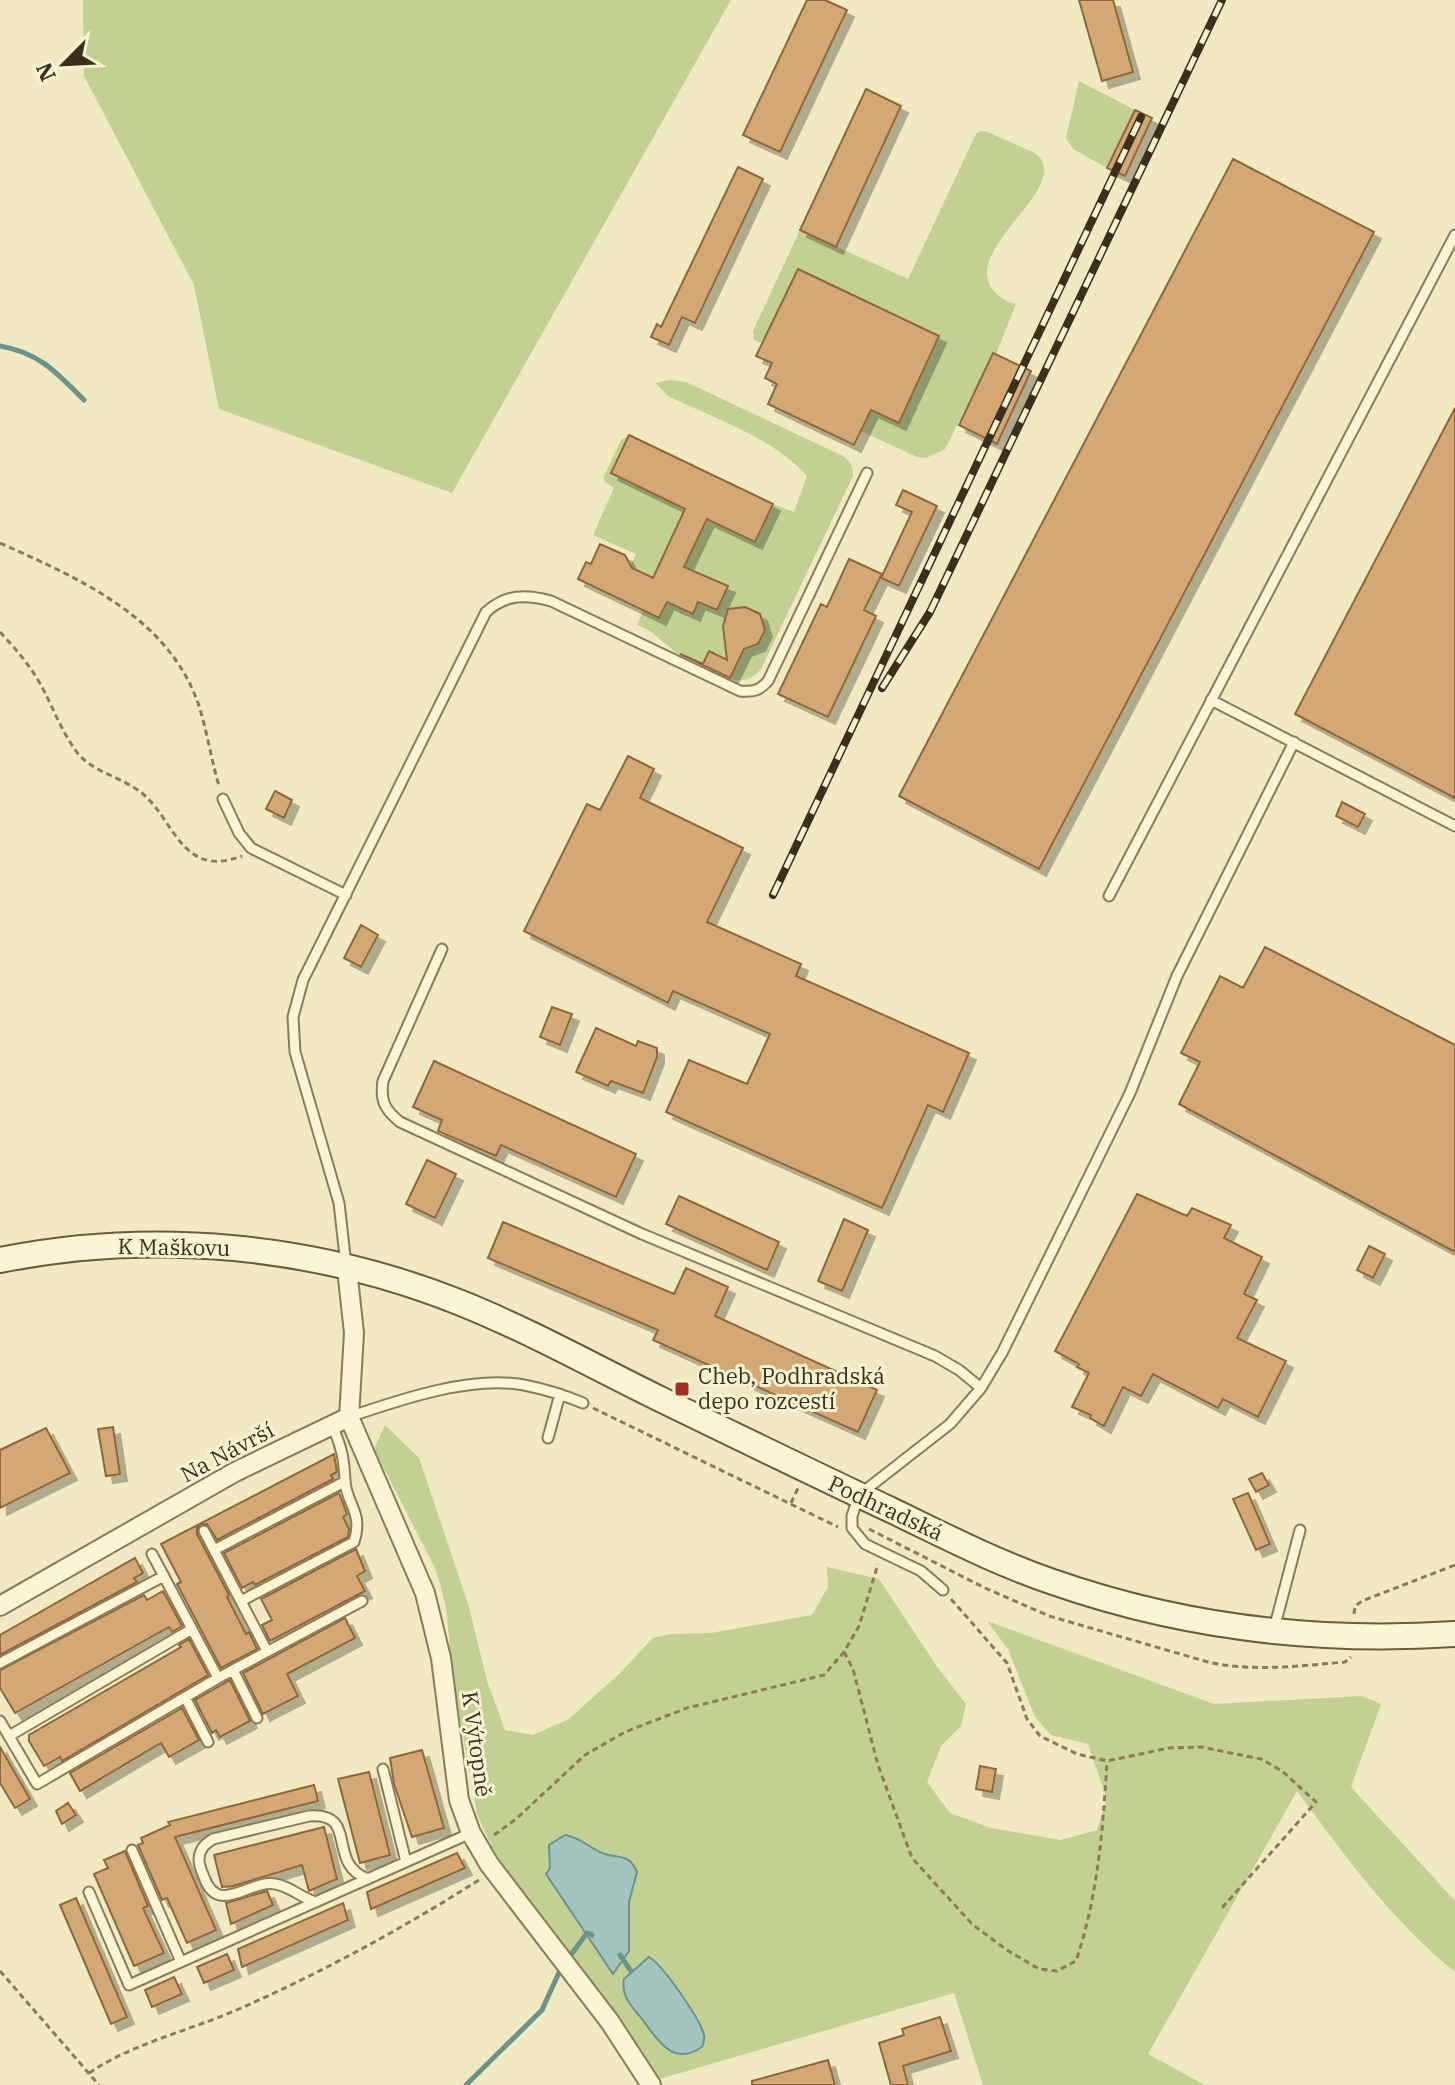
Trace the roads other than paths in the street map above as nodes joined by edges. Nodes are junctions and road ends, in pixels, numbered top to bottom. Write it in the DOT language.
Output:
graph roads {
  1 [pos="1455,235"];
  2 [pos="867,473"];
  3 [pos="1211,700"];
  4 [pos="1294,742"];
  5 [pos="223,799"];
  6 [pos="1455,826"];
  7 [pos="346,895"];
  8 [pos="1109,896"];
  9 [pos="442,949"];
  10 [pos="0,1260"];
  11 [pos="347,1269"];
  12 [pos="981,1388"];
  13 [pos="560,1394"];
  14 [pos="583,1403"];
  15 [pos="341,1421"];
  16 [pos="548,1438"];
  17 [pos="344,1482"];
  18 [pos="859,1495"];
  19 [pos="1300,1530"];
  20 [pos="204,1531"];
  21 [pos="214,1550"];
  22 [pos="152,1554"];
  23 [pos="164,1576"];
  24 [pos="943,1590"];
  25 [pos="241,1601"];
  26 [pos="362,1601"];
  27 [pos="0,1606"];
  28 [pos="192,1629"];
  29 [pos="1273,1632"];
  30 [pos="1455,1634"];
  31 [pos="267,1651"];
  32 [pos="0,1663"];
  33 [pos="233,1670"];
  34 [pos="218,1678"];
  35 [pos="185,1697"];
  36 [pos="257,1718"];
  37 [pos="0,1721"];
  38 [pos="9,1736"];
  39 [pos="208,1742"];
  40 [pos="383,1769"];
  41 [pos="474,1840"];
  42 [pos="132,1850"];
  43 [pos="406,1862"];
  44 [pos="368,1879"];
  45 [pos="89,1892"];
  46 [pos="316,1902"];
  47 [pos="181,1962"];
  48 [pos="651,2085"];
  1 -- 3 [label="lane"];
  2 -- 7 [label="lane"];
  3 -- 4 [label="lane"];
  3 -- 8 [label="lane"];
  4 -- 6 [label="lane"];
  4 -- 12 [label="lane"];
  5 -- 7 [label="lane"];
  7 -- 11 [label="lane"];
  9 -- 12 [label="lane"];
  10 -- 11 [label="main road, K Maškovu"];
  11 -- 15 [label="street"];
  11 -- 18 [label="main road, Podhradská"];
  12 -- 18 [label="lane"];
  13 -- 14 [label="lane"];
  13 -- 15 [label="lane"];
  13 -- 16 [label="lane"];
  15 -- 17 [label="lane"];
  15 -- 27 [label="street, Na Návrší"];
  15 -- 41 [label="street, K Výtopně"];
  17 -- 21 [label="lane"];
  17 -- 25 [label="lane"];
  18 -- 24 [label="lane"];
  18 -- 29 [label="main road, Podhradská"];
  19 -- 29 [label="lane"];
  20 -- 21 [label="lane"];
  21 -- 25 [label="lane"];
  22 -- 23 [label="lane"];
  23 -- 28 [label="lane"];
  23 -- 32 [label="lane"];
  25 -- 31 [label="lane"];
  26 -- 31 [label="lane"];
  28 -- 34 [label="lane"];
  28 -- 38 [label="lane"];
  29 -- 30 [label="main road, Podhradská"];
  31 -- 33 [label="lane"];
  33 -- 34 [label="lane"];
  33 -- 36 [label="lane"];
  34 -- 35 [label="lane"];
  35 -- 38 [label="lane"];
  35 -- 39 [label="lane"];
  37 -- 38 [label="lane"];
  40 -- 43 [label="lane"];
  41 -- 43 [label="lane"];
  41 -- 48 [label="street, K Výtopně"];
  42 -- 47 [label="lane"];
  43 -- 44 [label="lane"];
  44 -- 46 [label="lane"];
  44 -- 46 [label="lane"];
  45 -- 47 [label="lane"];
  46 -- 47 [label="lane"];
}
